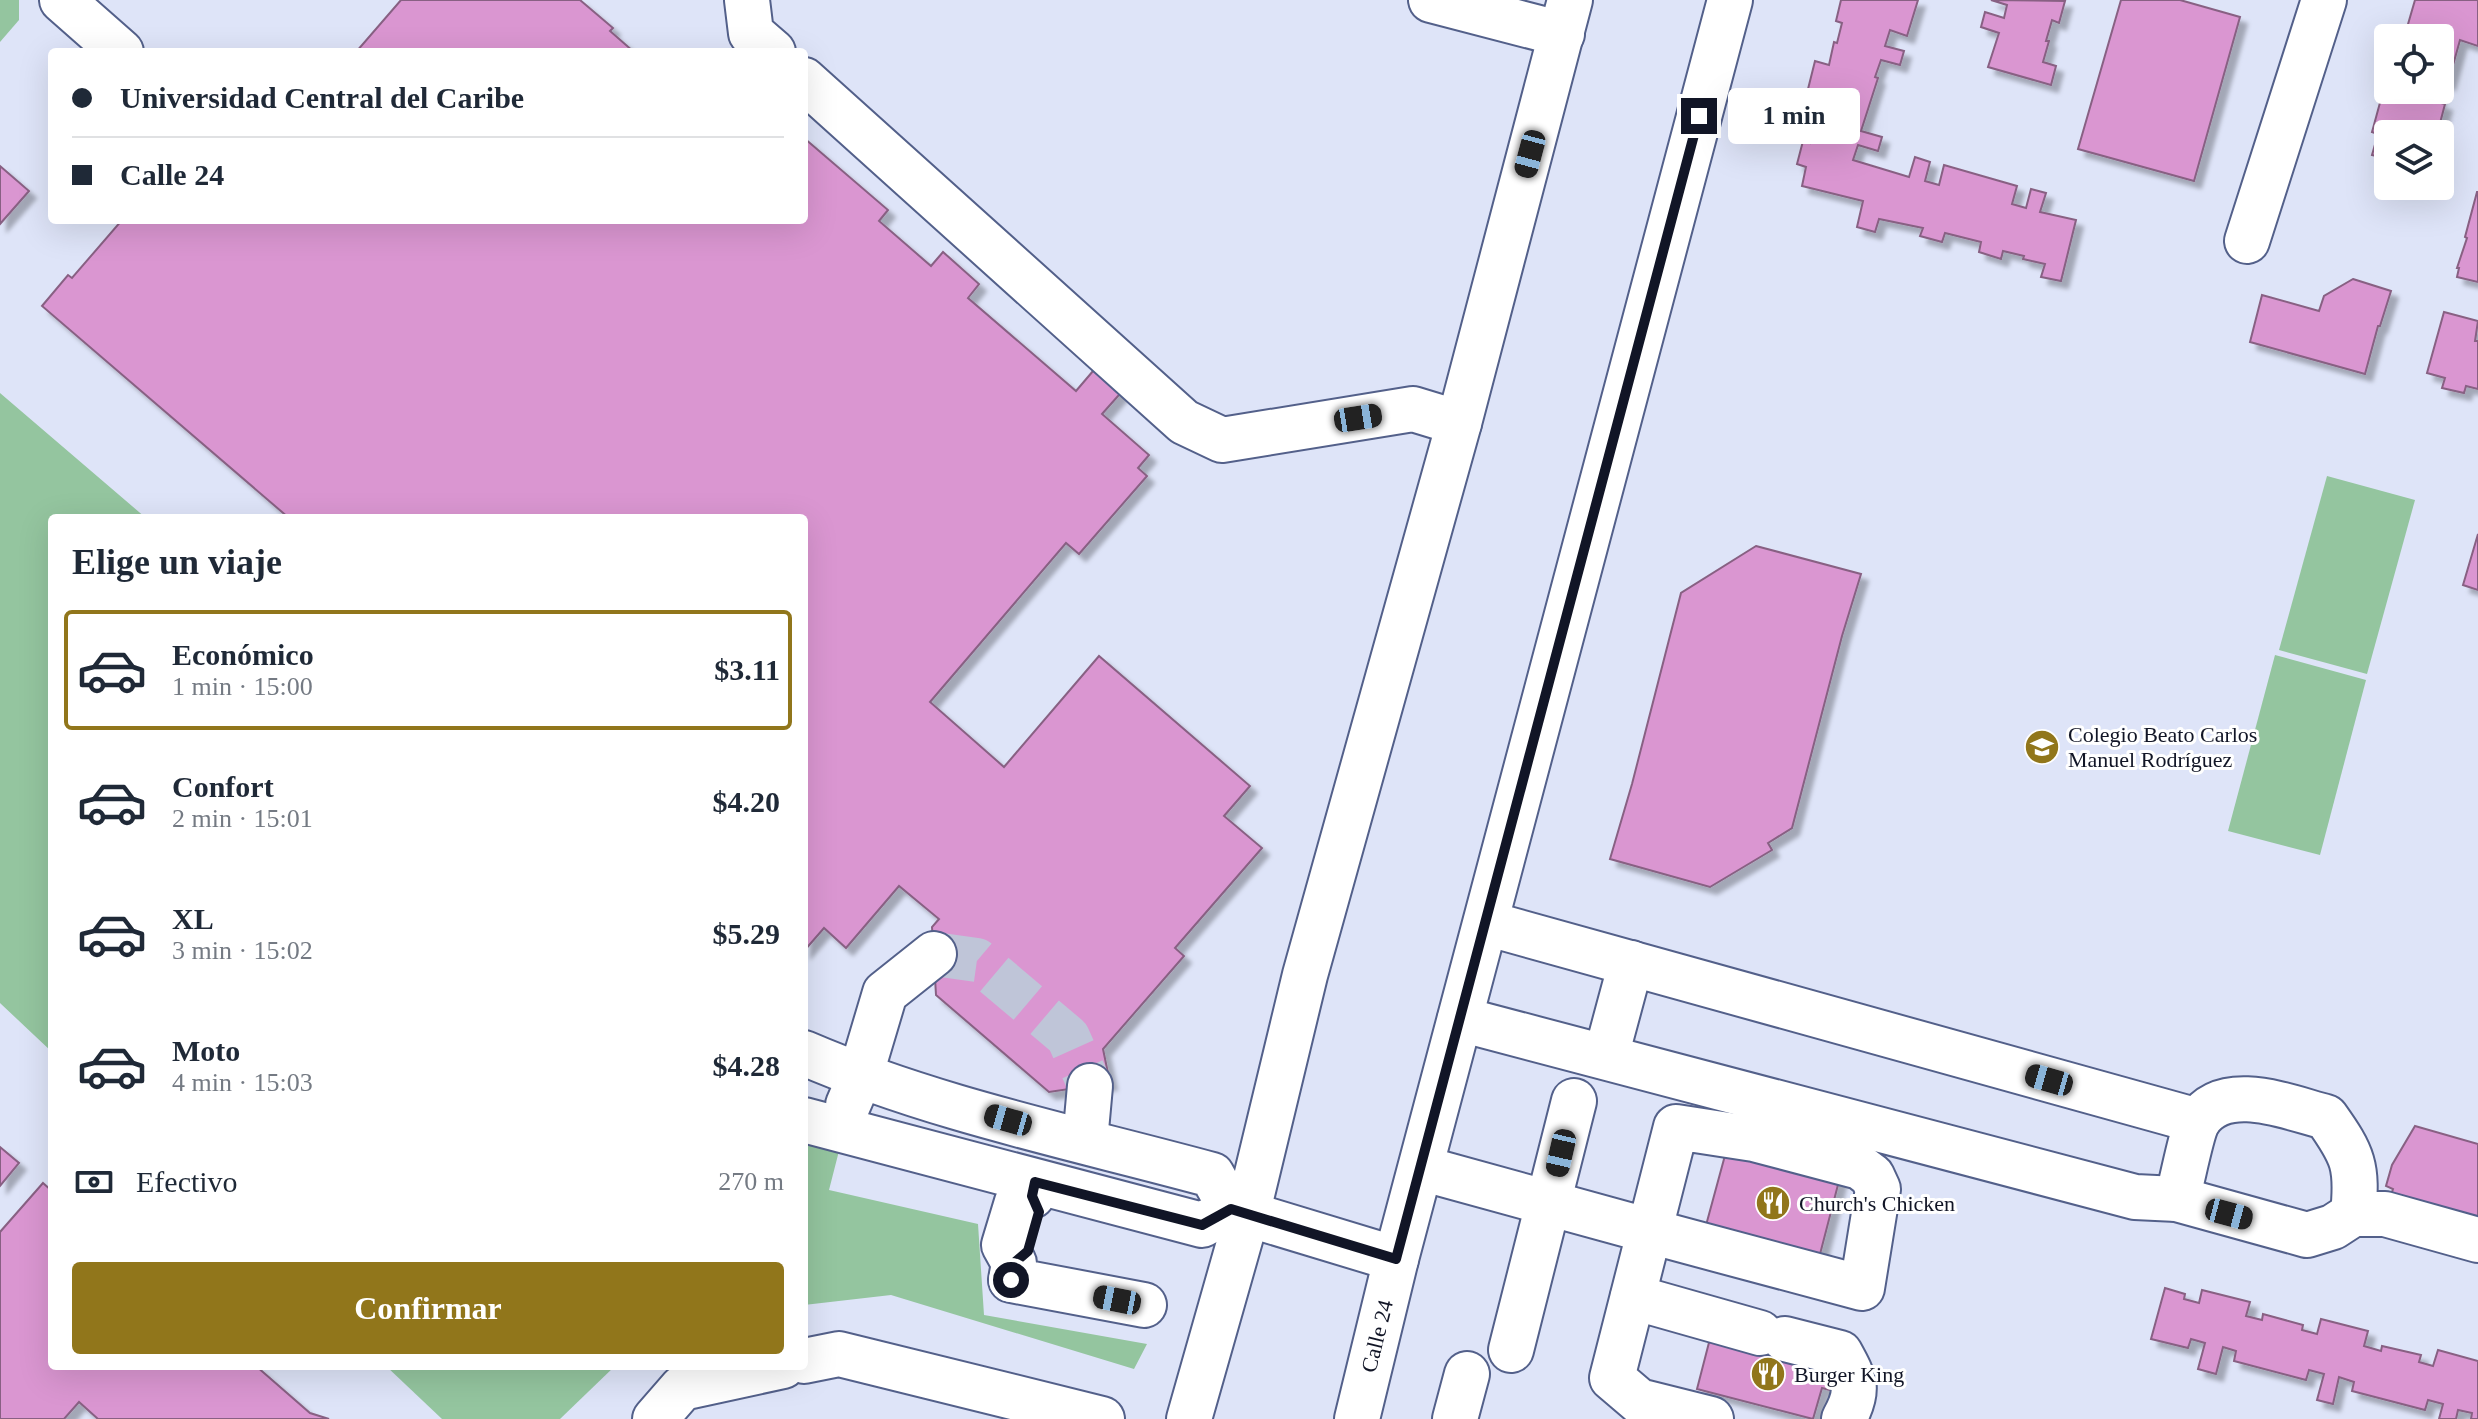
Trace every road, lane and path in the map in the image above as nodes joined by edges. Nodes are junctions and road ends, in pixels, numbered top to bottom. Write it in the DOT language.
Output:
graph roads {
  1 [pos="62,0"];
  2 [pos="747,0"];
  3 [pos="1431,0"];
  4 [pos="1730,0"];
  5 [pos="2324,0"];
  6 [pos="1566,17"];
  7 [pos="116,48"];
  8 [pos="768,48"];
  9 [pos="808,84"];
  10 [pos="2247,241"];
  11 [pos="1459,423"];
  12 [pos="1486,923"];
  13 [pos="934,954"];
  14 [pos="1631,963"];
  15 [pos="1460,1019"];
  16 [pos="808,1055"];
  17 [pos="1606,1056"];
  18 [pos="860,1077"];
  19 [pos="1090,1086"];
  20 [pos="1574,1101"];
  21 [pos="2198,1121"];
  22 [pos="821,1124"];
  23 [pos="1076,1139"];
  24 [pos="1421,1168"];
  25 [pos="1039,1188"];
  26 [pos="2177,1199"];
  27 [pos="1549,1204"];
  28 [pos="1239,1212"];
  29 [pos="2353,1214"];
  30 [pos="1651,1232"];
  31 [pos="2478,1240"];
  32 [pos="1396,1259"];
  33 [pos="1633,1297"];
  34 [pos="1144,1305"];
  35 [pos="1511,1350"];
  36 [pos="808,1360"];
  37 [pos="765,1370"];
  38 [pos="1467,1374"];
  39 [pos="655,1419"];
  40 [pos="1102,1419"];
  41 [pos="1189,1419"];
  42 [pos="1357,1419"];
  43 [pos="1455,1419"];
  44 [pos="1711,1419"];
  45 [pos="1844,1419"];
  1 -- 7 [label="street"];
  2 -- 8 [label="street"];
  3 -- 6 [label="street"];
  4 -- 12 [label="street, Calle 24"];
  5 -- 10 [label="street"];
  6 -- 11 [label="street"];
  9 -- 11 [label="street"];
  11 -- 28 [label="street"];
  12 -- 14 [label="street"];
  12 -- 15 [label="street, Calle 24"];
  13 -- 18 [label="street"];
  14 -- 17 [label="street"];
  14 -- 21 [label="street"];
  15 -- 17 [label="street"];
  15 -- 24 [label="street, Calle 24"];
  16 -- 18 [label="street"];
  17 -- 26 [label="street"];
  18 -- 22 [label="street"];
  18 -- 23 [label="street"];
  19 -- 23 [label="street"];
  20 -- 27 [label="street"];
  21 -- 26 [label="street"];
  21 -- 29 [label="street"];
  22 -- 25 [label="street"];
  23 -- 25 [label="street"];
  23 -- 28 [label="street"];
  24 -- 27 [label="street"];
  24 -- 32 [label="street, Calle 24"];
  25 -- 28 [label="street"];
  25 -- 34 [label="street"];
  26 -- 29 [label="street"];
  27 -- 30 [label="street"];
  27 -- 35 [label="street"];
  28 -- 32 [label="street"];
  28 -- 41 [label="street"];
  29 -- 31 [label="street"];
  30 -- 30 [label="street"];
  30 -- 33 [label="street"];
  32 -- 42 [label="street, Calle 24"];
  33 -- 44 [label="street"];
  33 -- 45 [label="street"];
  36 -- 40 [label="street"];
  37 -- 39 [label="street"];
  38 -- 43 [label="street"];
}
